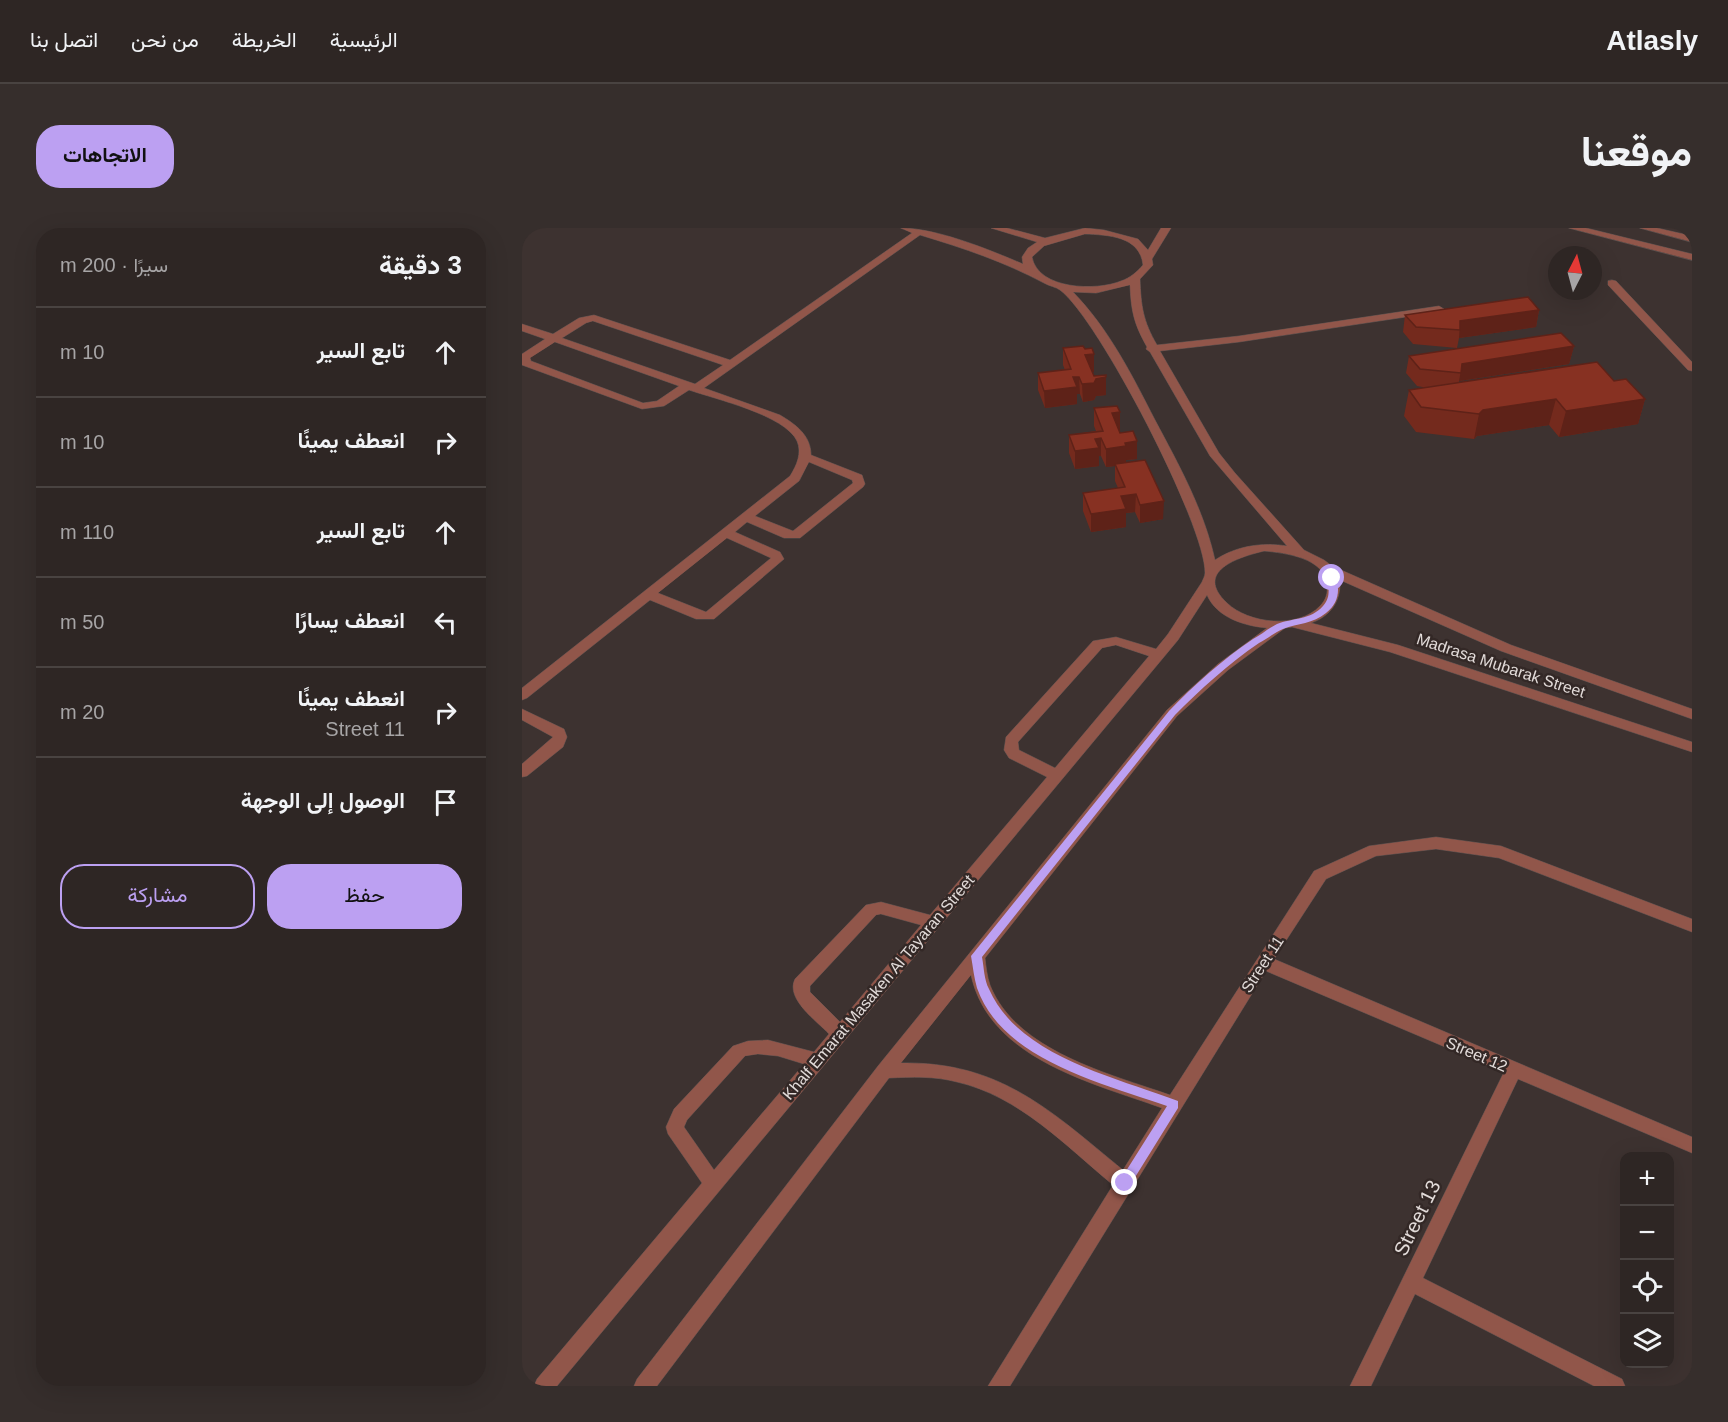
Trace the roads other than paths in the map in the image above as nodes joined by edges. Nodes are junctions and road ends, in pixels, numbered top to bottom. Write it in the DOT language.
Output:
graph roads {
  1 [pos="906,228"];
  2 [pos="996,228"];
  3 [pos="1166,228"];
  4 [pos="1574,228"];
  5 [pos="1645,228"];
  6 [pos="1105,230"];
  7 [pos="919,232"];
  8 [pos="1692,239"];
  9 [pos="1044,241"];
  10 [pos="1149,257"];
  11 [pos="1692,257"];
  12 [pos="1033,272"];
  13 [pos="1135,279"];
  14 [pos="1612,283"];
  15 [pos="1062,286"];
  16 [pos="1439,309"];
  17 [pos="522,327"];
  18 [pos="553,338"];
  19 [pos="1152,349"];
  20 [pos="732,364"];
  21 [pos="1692,368"];
  22 [pos="693,387"];
  23 [pos="806,457"];
  24 [pos="746,517"];
  25 [pos="726,533"];
  26 [pos="1299,552"];
  27 [pos="1325,568"];
  28 [pos="1210,577"];
  29 [pos="649,594"];
  30 [pos="1296,624"];
  31 [pos="1279,627"];
  32 [pos="1157,654"];
  33 [pos="522,695"];
  34 [pos="522,714"];
  35 [pos="1692,714"];
  36 [pos="1692,747"];
  37 [pos="522,772"];
  38 [pos="1057,774"];
  39 [pos="933,922"];
  40 [pos="1692,926"];
  41 [pos="976,956"];
  42 [pos="1263,962"];
  43 [pos="840,1033"];
  44 [pos="817,1060"];
  45 [pos="1514,1069"];
  46 [pos="884,1071"];
  47 [pos="1174,1104"];
  48 [pos="1692,1145"];
  49 [pos="713,1183"];
  50 [pos="1125,1183"];
  51 [pos="1411,1282"];
  52 [pos="543,1386"];
  53 [pos="644,1386"];
  54 [pos="998,1386"];
  55 [pos="1360,1386"];
  56 [pos="1615,1386"];
  1 -- 7 [label="street"];
  2 -- 9 [label="street"];
  3 -- 10 [label="street"];
  4 -- 11 [label="street"];
  5 -- 8 [label="street"];
  6 -- 9 [label="street"];
  6 -- 10 [label="street"];
  7 -- 12 [label="street"];
  7 -- 20 [label="street"];
  9 -- 12 [label="street"];
  10 -- 13 [label="street"];
  12 -- 15 [label="street"];
  13 -- 15 [label="street"];
  13 -- 19 [label="street"];
  14 -- 21 [label="street"];
  15 -- 28 [label="street"];
  16 -- 19 [label="street"];
  17 -- 18 [label="street"];
  18 -- 20 [label="street"];
  18 -- 22 [label="street"];
  18 -- 22 [label="street"];
  19 -- 26 [label="street"];
  20 -- 22 [label="street"];
  22 -- 23 [label="street"];
  23 -- 24 [label="street"];
  23 -- 24 [label="street"];
  24 -- 25 [label="street"];
  25 -- 29 [label="street"];
  25 -- 29 [label="street"];
  26 -- 27 [label="street"];
  26 -- 28 [label="street"];
  27 -- 30 [label="street"];
  27 -- 35 [label="street, Madrasa Mubarak Street"];
  28 -- 31 [label="street"];
  28 -- 32 [label="street, Khalf Emarat Masaken Al Tayaran Street"];
  29 -- 33 [label="street"];
  30 -- 31 [label="street"];
  30 -- 36 [label="street, Madrasa Mubarak Street"];
  31 -- 41 [label="street"];
  32 -- 38 [label="street, Khalf Emarat Masaken Al Tayaran Street"];
  32 -- 38 [label="street"];
  34 -- 37 [label="street"];
  38 -- 39 [label="street, Khalf Emarat Masaken Al Tayaran Street"];
  39 -- 43 [label="street, Khalf Emarat Masaken Al Tayaran Street"];
  39 -- 43 [label="street"];
  40 -- 42 [label="street, Street 11"];
  41 -- 46 [label="street"];
  41 -- 47 [label="street"];
  42 -- 45 [label="street, Street 12"];
  42 -- 47 [label="street, Street 11"];
  43 -- 44 [label="street, Khalf Emarat Masaken Al Tayaran Street"];
  44 -- 49 [label="street, Khalf Emarat Masaken Al Tayaran Street"];
  44 -- 49 [label="street"];
  45 -- 48 [label="street, Street 12"];
  45 -- 51 [label="street, Street 13"];
  46 -- 50 [label="street"];
  46 -- 53 [label="street"];
  47 -- 50 [label="street, Street 11"];
  49 -- 52 [label="street, Khalf Emarat Masaken Al Tayaran Street"];
  50 -- 54 [label="street, Street 11"];
  51 -- 55 [label="street, Street 13"];
  51 -- 56 [label="street"];
}
